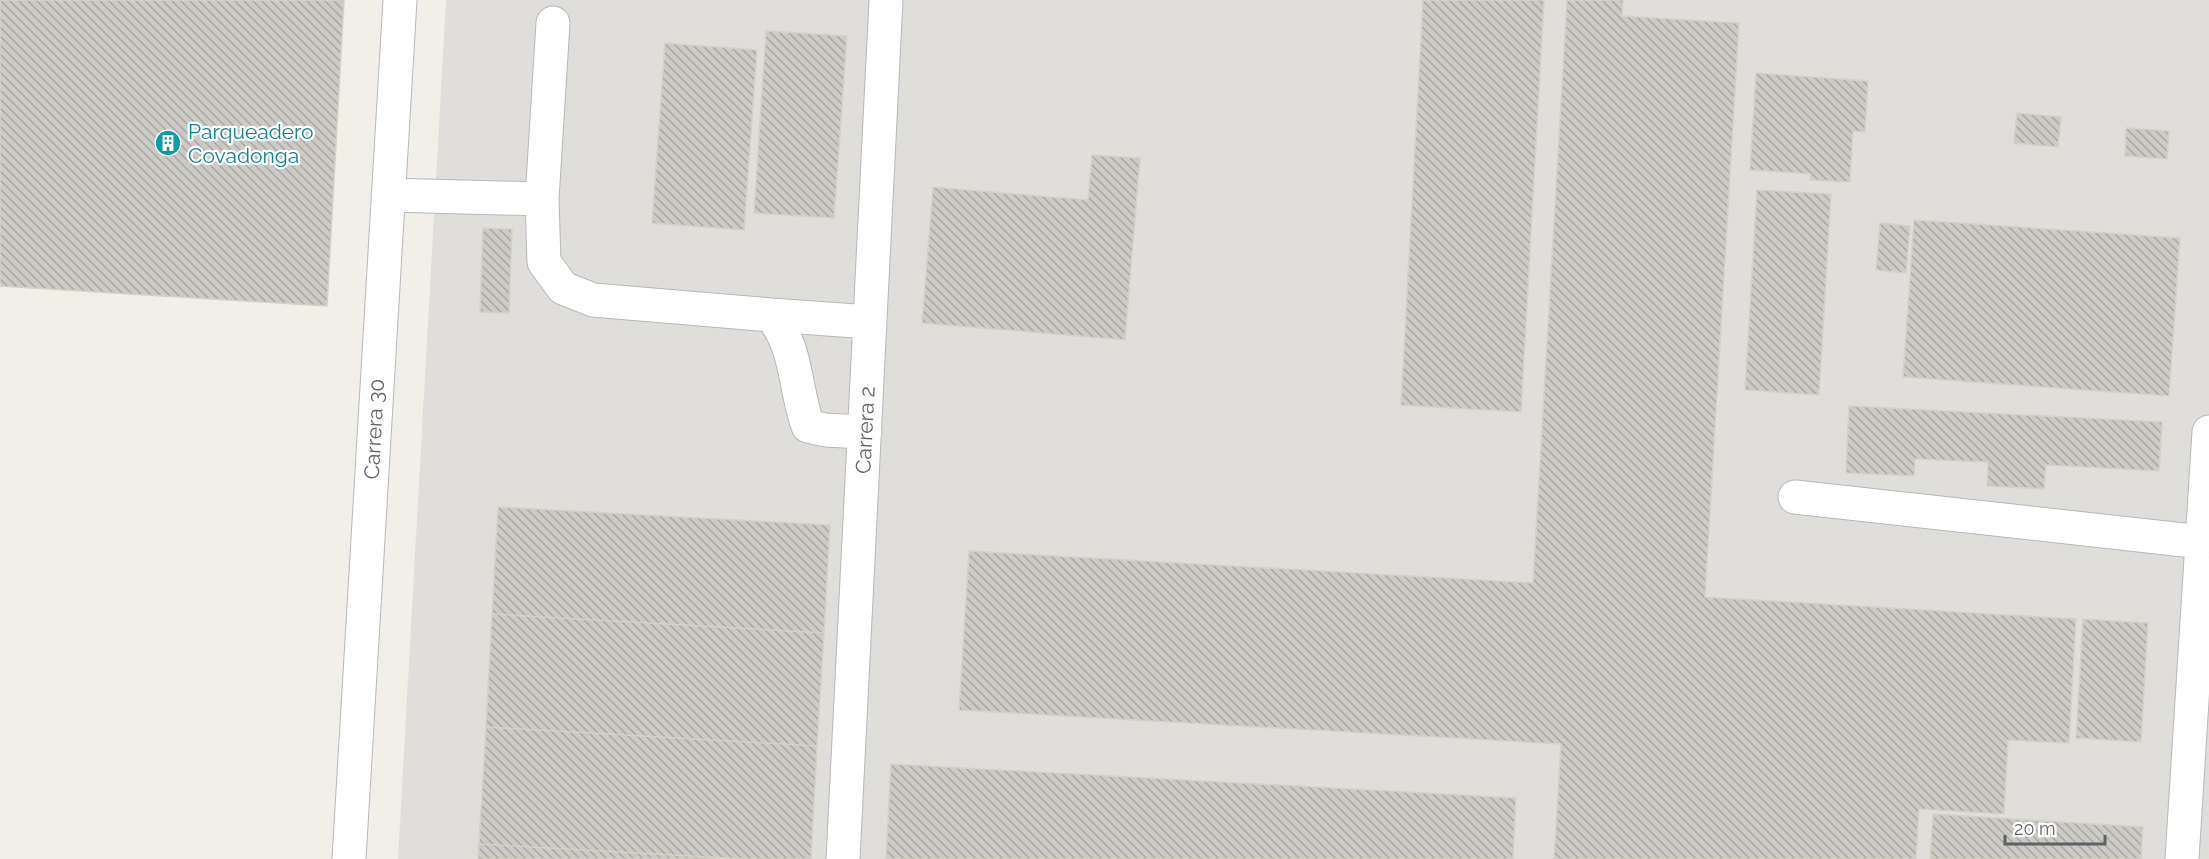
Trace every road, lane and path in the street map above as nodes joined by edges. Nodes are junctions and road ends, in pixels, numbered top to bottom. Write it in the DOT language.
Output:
graph roads {
  1 [pos="400,0"];
  2 [pos="886,0"];
  3 [pos="553,23"];
  4 [pos="388,195"];
  5 [pos="542,199"];
  6 [pos="771,315"];
  7 [pos="870,322"];
  8 [pos="865,432"];
  9 [pos="2209,432"];
  10 [pos="1795,497"];
  11 [pos="2202,542"];
  12 [pos="349,859"];
  13 [pos="843,859"];
  14 [pos="2182,859"];
  1 -- 4 [label="street, Carrera 30"];
  2 -- 7 [label="street, Carrera 2"];
  3 -- 5 [label="street"];
  4 -- 5 [label="street"];
  4 -- 12 [label="street, Carrera 30"];
  5 -- 6 [label="street"];
  6 -- 7 [label="street"];
  6 -- 8 [label="street"];
  7 -- 8 [label="street, Carrera 2"];
  8 -- 13 [label="street, Carrera 2"];
  9 -- 11 [label="street"];
  10 -- 11 [label="street"];
  11 -- 14 [label="street"];
}
